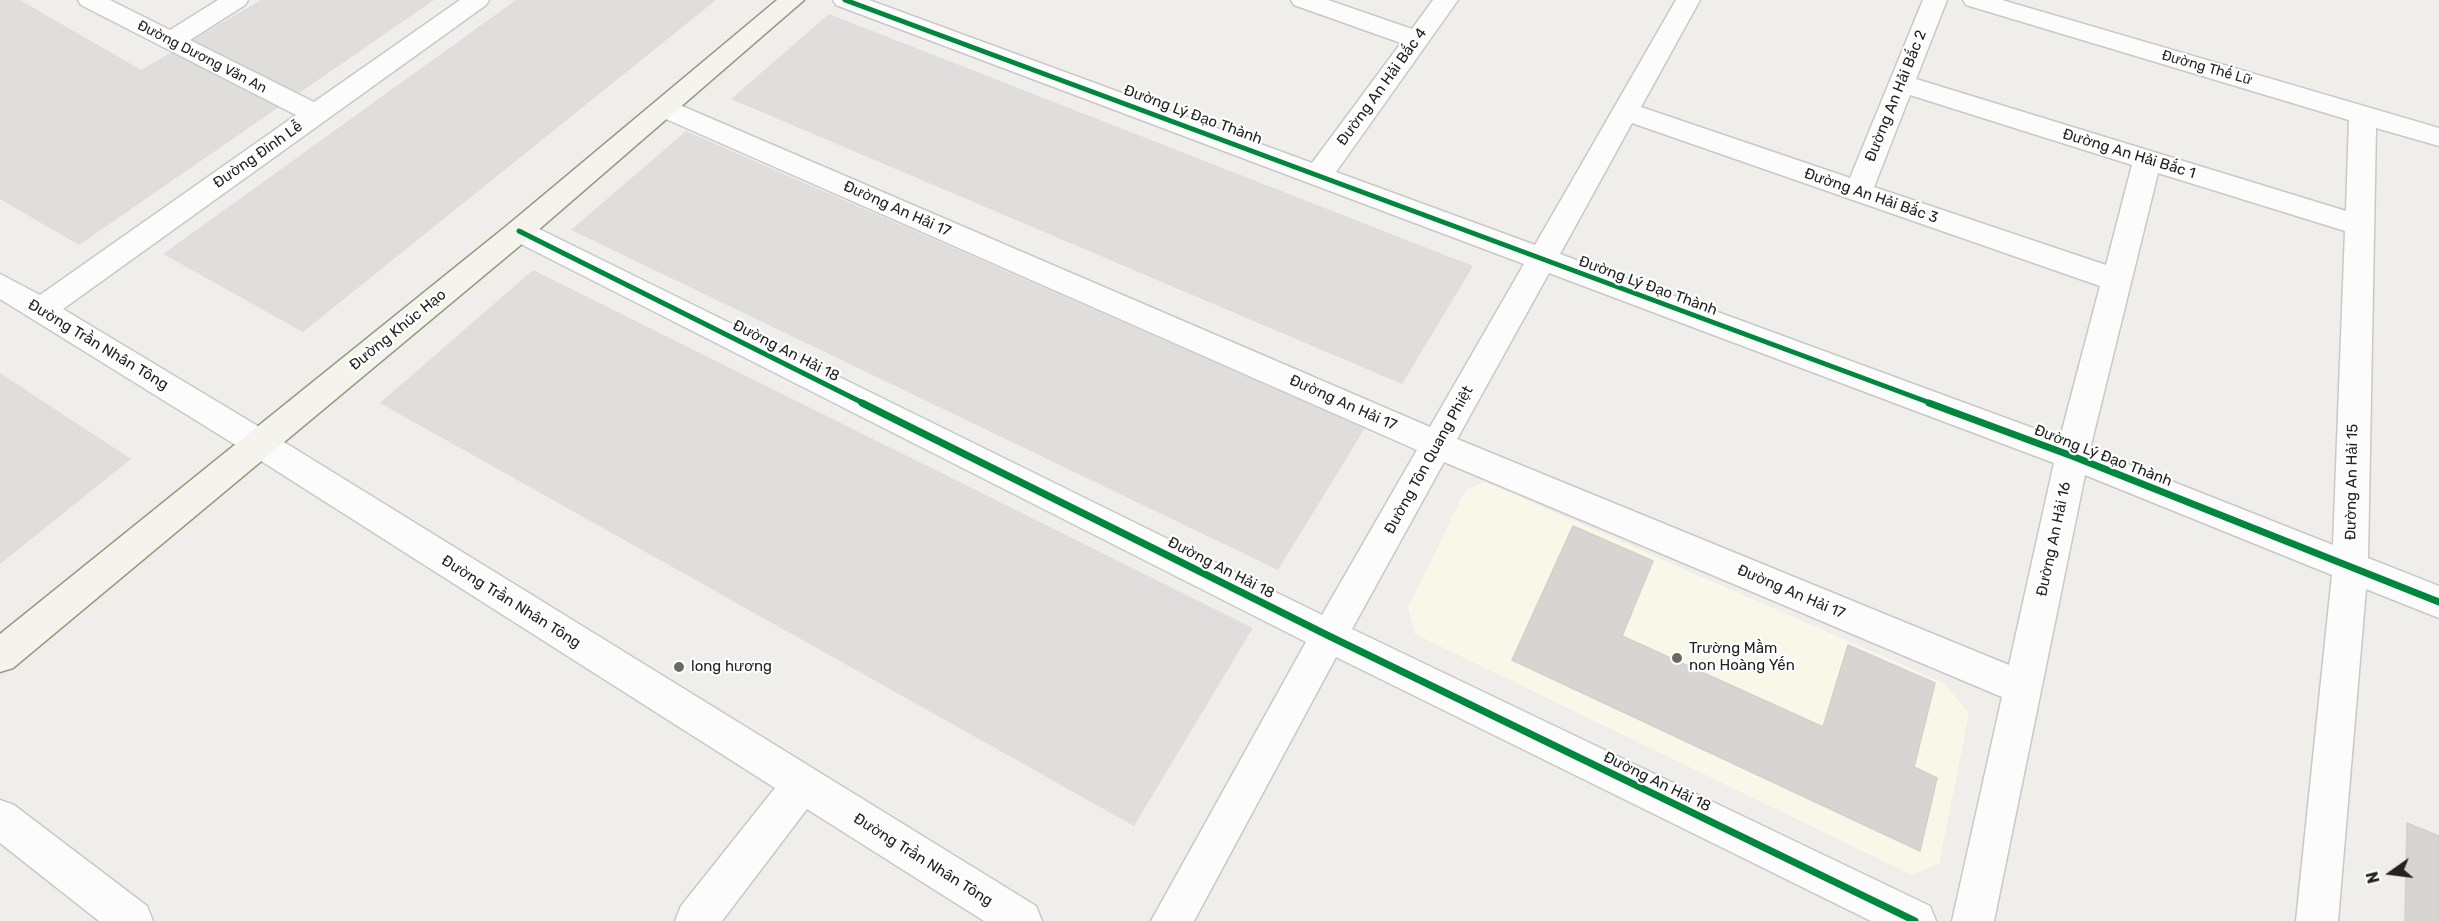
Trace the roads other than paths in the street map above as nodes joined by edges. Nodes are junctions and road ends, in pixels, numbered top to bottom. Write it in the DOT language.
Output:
graph roads {
  1 [pos="90,0"];
  2 [pos="236,0"];
  3 [pos="477,0"];
  4 [pos="792,0"];
  5 [pos="846,0"];
  6 [pos="1303,0"];
  7 [pos="1446,0"];
  8 [pos="1688,0"];
  9 [pos="1935,0"];
  10 [pos="1975,0"];
  11 [pos="1416,39"];
  12 [pos="170,41"];
  13 [pos="1900,82"];
  14 [pos="666,109"];
  15 [pos="1624,111"];
  16 [pos="315,114"];
  17 [pos="2363,114"];
  18 [pos="2439,137"];
  19 [pos="2147,159"];
  20 [pos="1318,174"];
  21 [pos="1858,192"];
  22 [pos="2358,225"];
  23 [pos="519,231"];
  24 [pos="1541,260"];
  25 [pos="2118,281"];
  26 [pos="0,285"];
  27 [pos="40,310"];
  28 [pos="259,444"];
  29 [pos="1438,445"];
  30 [pos="2072,456"];
  31 [pos="2350,567"];
  32 [pos="2439,602"];
  33 [pos="1329,636"];
  34 [pos="0,656"];
  35 [pos="2024,688"];
  36 [pos="802,784"];
  37 [pos="0,819"];
  38 [pos="132,921"];
  39 [pos="696,921"];
  40 [pos="1021,921"];
  41 [pos="1172,921"];
  42 [pos="1915,921"];
  43 [pos="1973,921"];
  44 [pos="2317,921"];
  1 -- 12 [label="street, Đường Dương Văn An"];
  2 -- 12 [label="street"];
  3 -- 16 [label="street, Đường Đinh Lễ"];
  4 -- 14 [label="street, Đường Khúc Hạo"];
  5 -- 20 [label="street, Đường Lý Đạo Thành"];
  6 -- 11 [label="street"];
  7 -- 11 [label="street, Đường An Hải Bắc 4"];
  8 -- 15 [label="street, Đường Tôn Quang Phiệt"];
  9 -- 13 [label="street, Đường An Hải Bắc 2"];
  10 -- 17 [label="street, Đường Thế Lữ"];
  11 -- 20 [label="street, Đường An Hải Bắc 4"];
  12 -- 16 [label="street, Đường Dương Văn An"];
  13 -- 19 [label="street, Đường An Hải Bắc 1"];
  13 -- 21 [label="street, Đường An Hải Bắc 2"];
  14 -- 23 [label="street, Đường Khúc Hạo"];
  14 -- 29 [label="street, Đường An Hải 17"];
  15 -- 21 [label="street, Đường An Hải Bắc 3"];
  15 -- 24 [label="street, Đường Tôn Quang Phiệt"];
  16 -- 27 [label="street, Đường Đinh Lễ"];
  17 -- 18 [label="street, Đường Thế Lữ"];
  17 -- 22 [label="street, Đường An Hải 15"];
  19 -- 22 [label="street, Đường An Hải Bắc 1"];
  19 -- 25 [label="street, Đường An Hải 16"];
  20 -- 24 [label="street, Đường Lý Đạo Thành"];
  21 -- 25 [label="street, Đường An Hải Bắc 3"];
  22 -- 31 [label="street, Đường An Hải 15"];
  23 -- 28 [label="street, Đường Khúc Hạo"];
  23 -- 33 [label="street, Đường An Hải 18"];
  24 -- 29 [label="street, Đường Tôn Quang Phiệt"];
  24 -- 30 [label="street, Đường Lý Đạo Thành"];
  25 -- 30 [label="street, Đường An Hải 16"];
  26 -- 27 [label="street, Đường Trần Nhân Tông"];
  27 -- 28 [label="street, Đường Trần Nhân Tông"];
  28 -- 34 [label="street, Đường Khúc Hạo"];
  28 -- 36 [label="street, Đường Trần Nhân Tông"];
  29 -- 33 [label="street, Đường Tôn Quang Phiệt"];
  29 -- 35 [label="street, Đường An Hải 17"];
  30 -- 31 [label="street, Đường Lý Đạo Thành"];
  30 -- 35 [label="street, Đường An Hải 16"];
  31 -- 32 [label="street, Đường Lý Đạo Thành"];
  31 -- 44 [label="street, Đường An Hải 15"];
  33 -- 41 [label="street, Đường Tôn Quang Phiệt"];
  33 -- 42 [label="street, Đường An Hải 18"];
  35 -- 43 [label="street, Đường An Hải 16"];
  36 -- 39 [label="street"];
  36 -- 40 [label="street, Đường Trần Nhân Tông"];
  37 -- 38 [label="street"];
}
